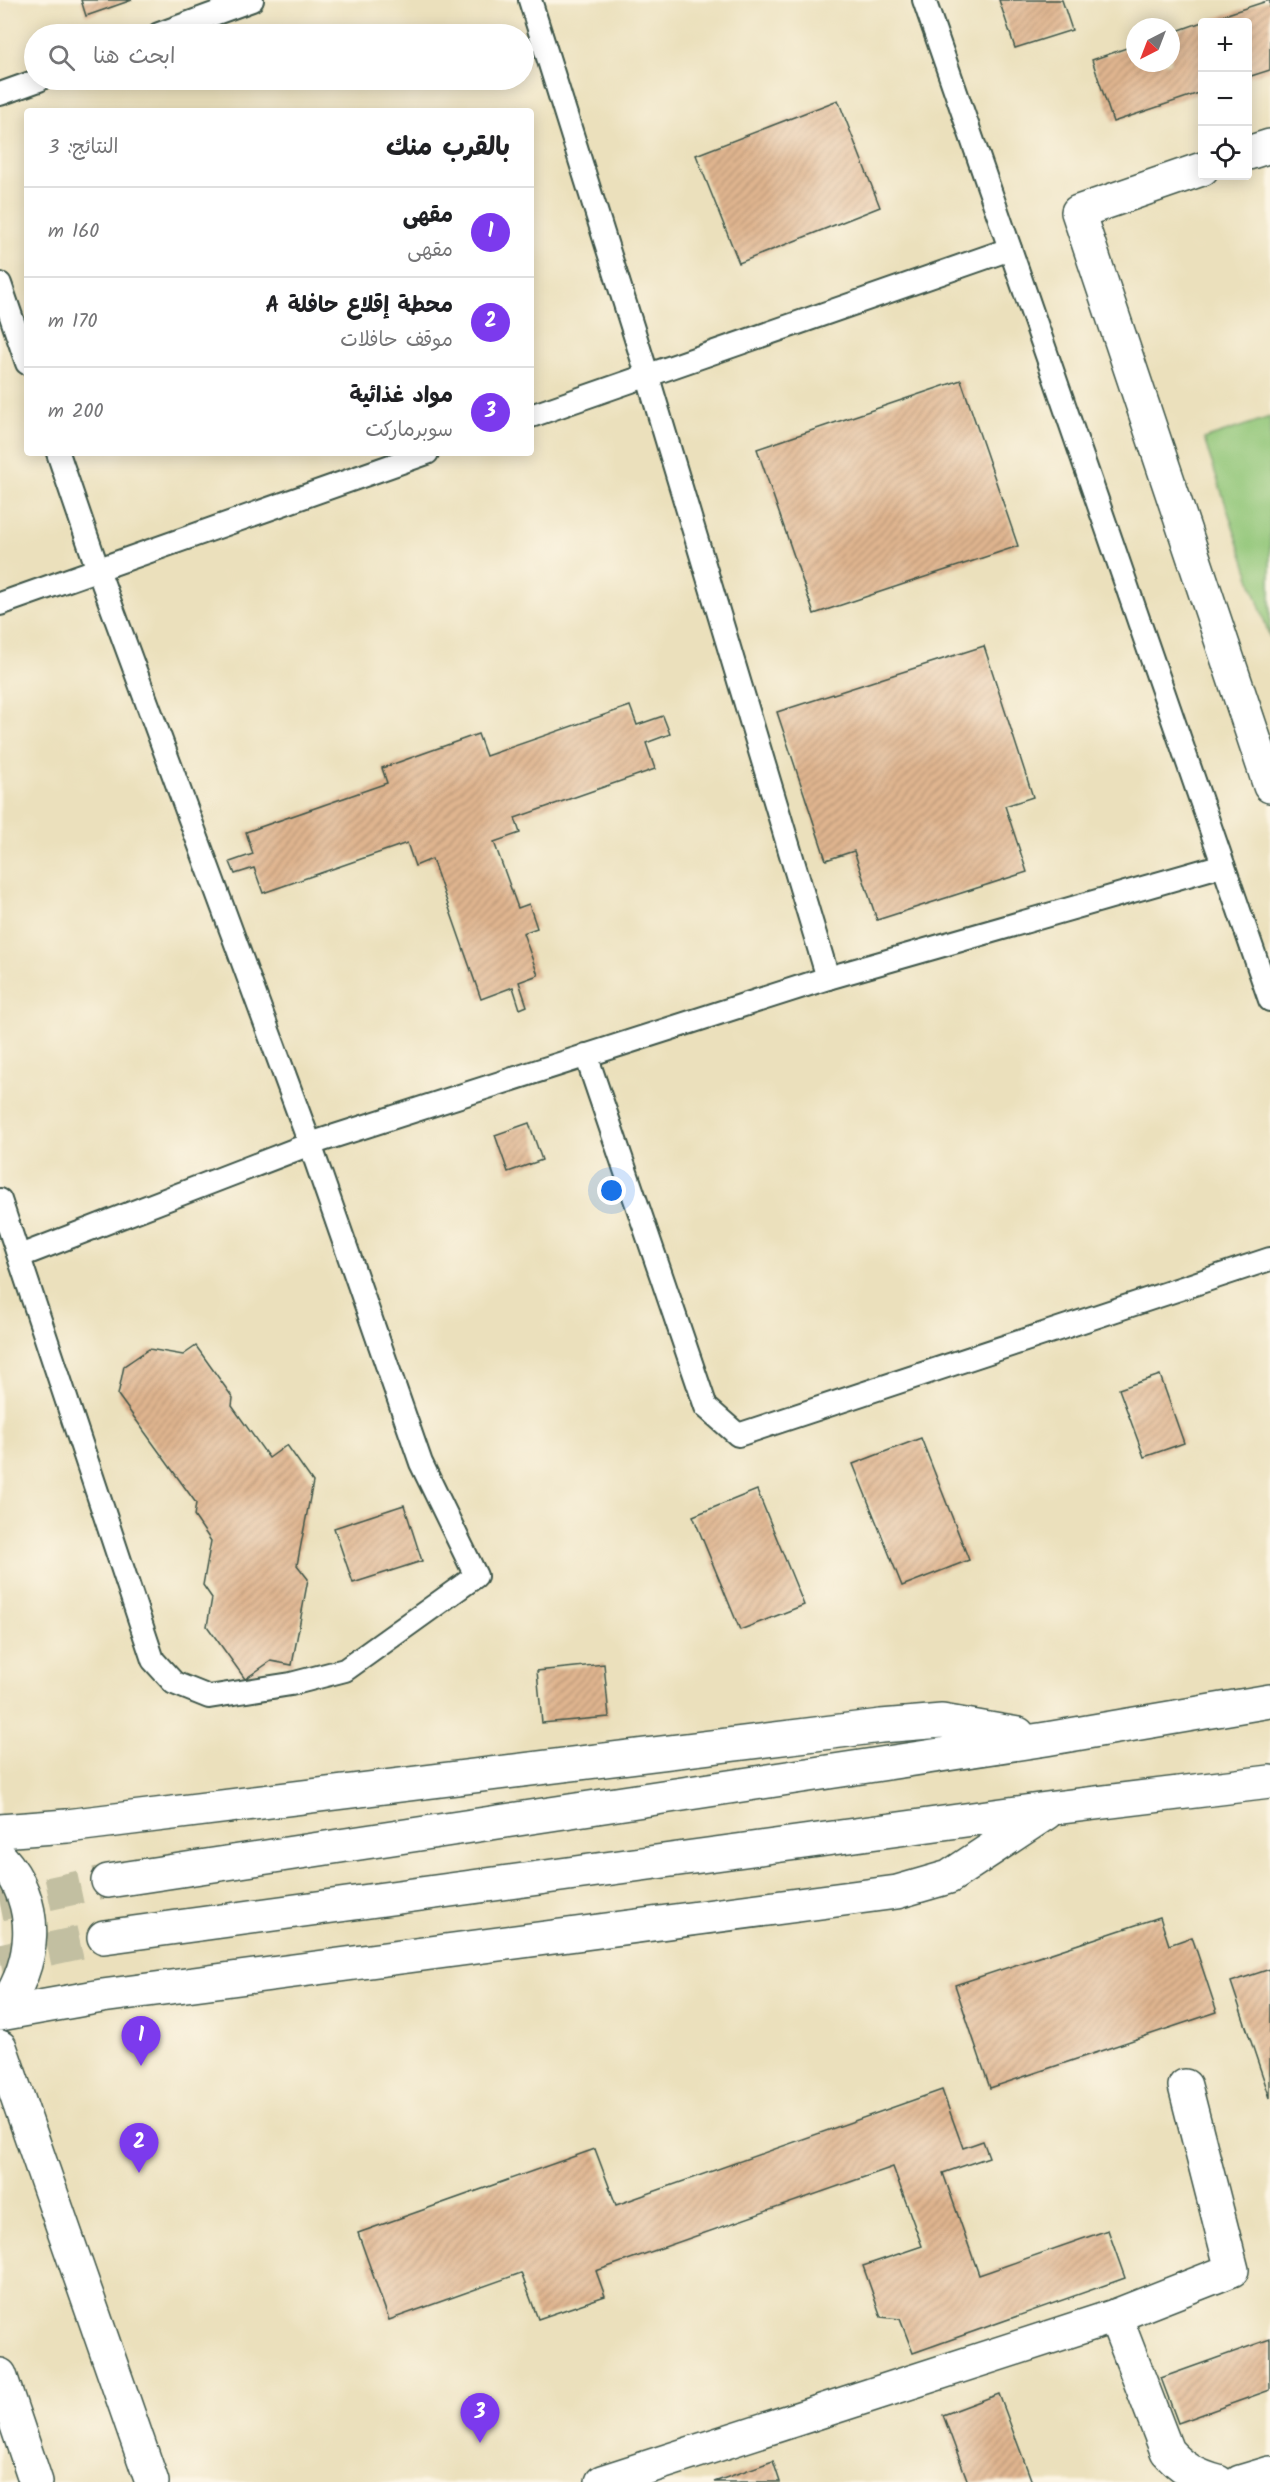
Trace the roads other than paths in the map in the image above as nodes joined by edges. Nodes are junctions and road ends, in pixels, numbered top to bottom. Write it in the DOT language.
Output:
graph roads {
  1 [pos="252,0"];
  2 [pos="530,0"];
  3 [pos="924,0"];
  4 [pos="186,24"];
  5 [pos="24,85"];
  6 [pos="0,94"];
  7 [pos="1270,146"];
  8 [pos="1252,152"];
  9 [pos="1198,171"];
  10 [pos="1010,249"];
  11 [pos="0,284"];
  12 [pos="24,354"];
  13 [pos="647,374"];
  14 [pos="534,415"];
  15 [pos="59,456"];
  16 [pos="419,456"];
  17 [pos="98,570"];
  18 [pos="0,604"];
  19 [pos="1270,786"];
  20 [pos="1223,865"];
  21 [pos="828,978"];
  22 [pos="1270,1000"];
  23 [pos="585,1055"];
  24 [pos="310,1144"];
  25 [pos="0,1200"];
  26 [pos="20,1256"];
  27 [pos="1270,1259"];
  28 [pos="1270,1701"];
  29 [pos="1046,1739"];
  30 [pos="1270,1782"];
  31 [pos="1054,1808"];
  32 [pos="0,1815"];
  33 [pos="67,1826"];
  34 [pos="0,1831"];
  35 [pos="0,1857"];
  36 [pos="108,1881"];
  37 [pos="104,1938"];
  38 [pos="0,2014"];
  39 [pos="0,2046"];
  40 [pos="1185,2086"];
  41 [pos="1115,2316"];
  42 [pos="0,2374"];
  43 [pos="1270,2473"];
  44 [pos="36,2482"];
  45 [pos="152,2482"];
  46 [pos="603,2482"];
  47 [pos="1218,2482"];
  48 [pos="1240,2482"];
  1 -- 4 [label="lane"];
  2 -- 13 [label="lane"];
  3 -- 10 [label="lane"];
  5 -- 6 [label="lane"];
  7 -- 8 [label="main road"];
  9 -- 19 [label="main road"];
  10 -- 13 [label="lane"];
  10 -- 20 [label="lane"];
  11 -- 12 [label="lane"];
  13 -- 14 [label="lane"];
  13 -- 21 [label="lane"];
  15 -- 17 [label="lane"];
  16 -- 17 [label="lane"];
  17 -- 18 [label="lane"];
  17 -- 24 [label="lane"];
  20 -- 21 [label="lane"];
  20 -- 22 [label="lane"];
  21 -- 23 [label="lane"];
  23 -- 24 [label="lane"];
  23 -- 27 [label="lane"];
  24 -- 26 [label="lane"];
  24 -- 26 [label="lane"];
  25 -- 26 [label="lane"];
  28 -- 29 [label="main road"];
  29 -- 33 [label="main road"];
  29 -- 36 [label="main road"];
  30 -- 31 [label="main road"];
  31 -- 37 [label="main road"];
  31 -- 38 [label="main road"];
  32 -- 33 [label="main road"];
  33 -- 34 [label="main road"];
  35 -- 38 [label="main road"];
  39 -- 45 [label="main road"];
  40 -- 41 [label="main road"];
  41 -- 46 [label="main road"];
  41 -- 47 [label="main road"];
  42 -- 44 [label="main road"];
  43 -- 48 [label="main road"];
}
